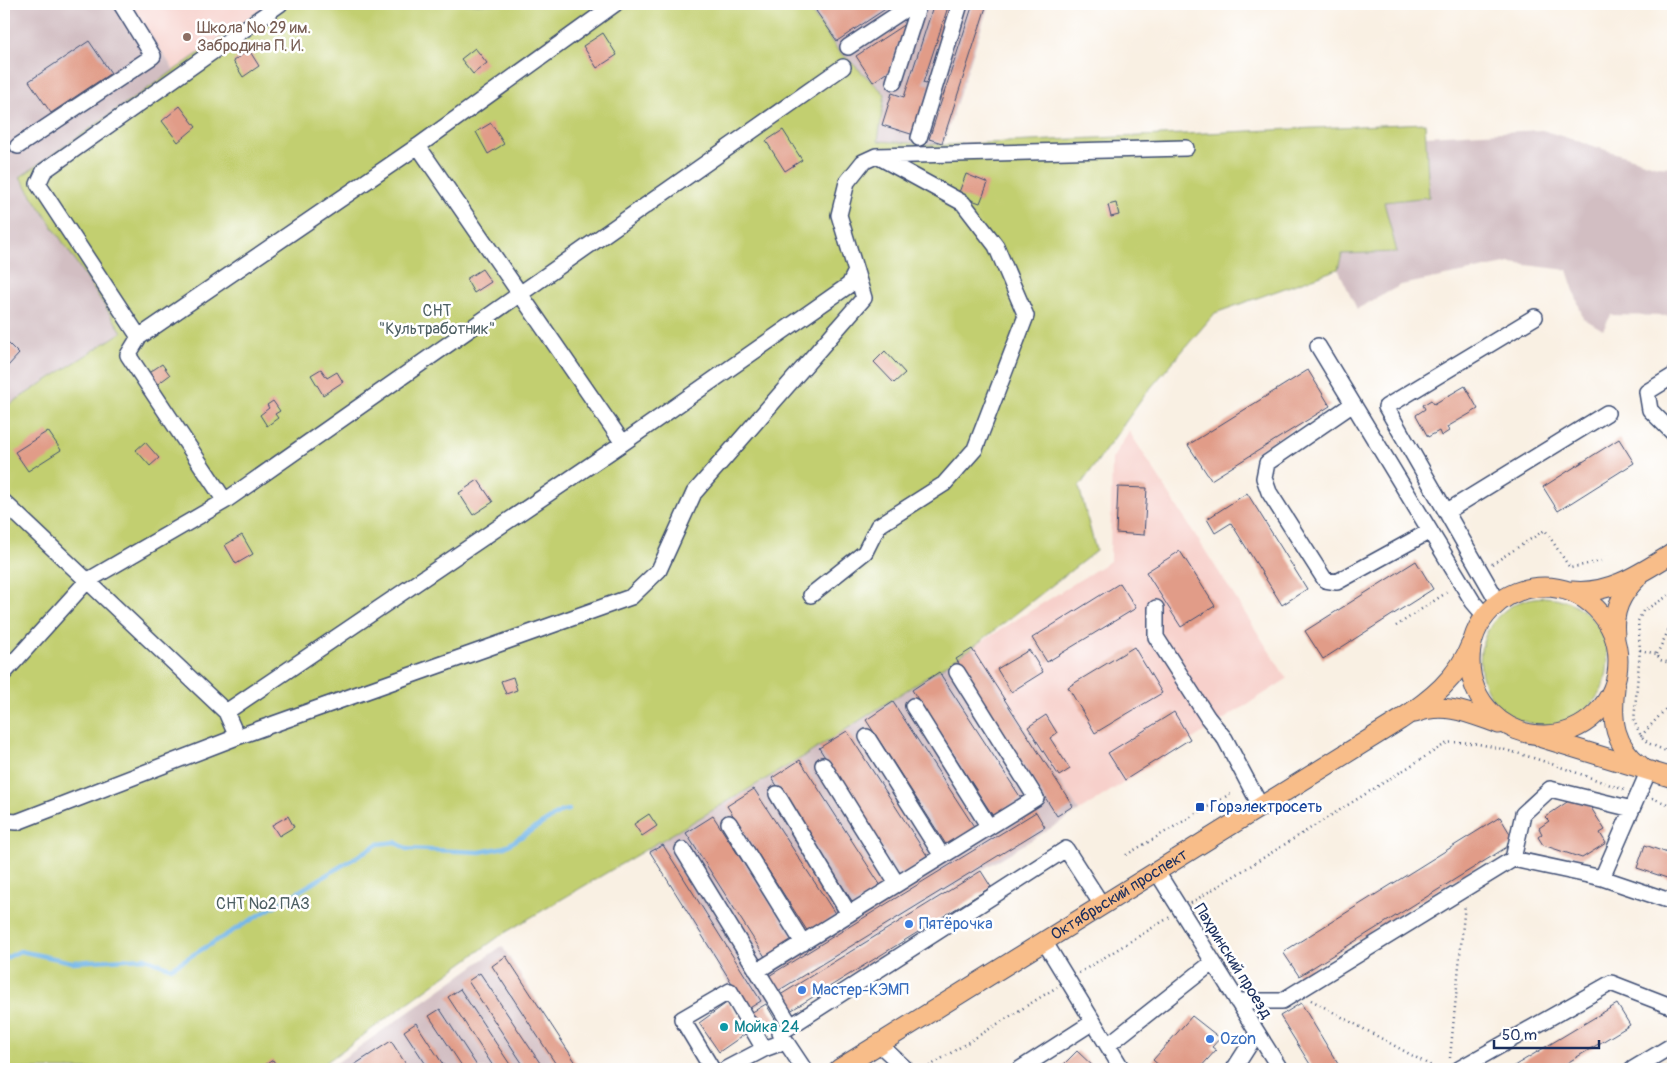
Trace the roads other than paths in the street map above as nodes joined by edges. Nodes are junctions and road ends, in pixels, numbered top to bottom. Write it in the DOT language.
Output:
graph roads {
  1 [pos="121,4"];
  2 [pos="280,4"];
  3 [pos="615,4"];
  4 [pos="913,4"];
  5 [pos="919,4"];
  6 [pos="960,4"];
  7 [pos="848,47"];
  8 [pos="843,67"];
  9 [pos="894,82"];
  10 [pos="919,138"];
  11 [pos="18,146"];
  12 [pos="418,146"];
  13 [pos="1186,148"];
  14 [pos="876,156"];
  15 [pos="856,271"];
  16 [pos="519,294"];
  17 [pos="1535,317"];
  18 [pos="138,337"];
  19 [pos="1318,346"];
  20 [pos="1673,376"];
  21 [pos="1353,404"];
  22 [pos="1607,413"];
  23 [pos="1673,433"];
  24 [pos="624,443"];
  25 [pos="225,500"];
  26 [pos="4,502"];
  27 [pos="1446,512"];
  28 [pos="1430,531"];
  29 [pos="1673,553"];
  30 [pos="1647,569"];
  31 [pos="87,582"];
  32 [pos="1562,588"];
  33 [pos="811,595"];
  34 [pos="1498,602"];
  35 [pos="1156,608"];
  36 [pos="1485,616"];
  37 [pos="1471,644"];
  38 [pos="1617,650"];
  39 [pos="957,672"];
  40 [pos="4,673"];
  41 [pos="1616,678"];
  42 [pos="912,706"];
  43 [pos="226,712"];
  44 [pos="1400,720"];
  45 [pos="1520,731"];
  46 [pos="237,737"];
  47 [pos="867,737"];
  48 [pos="823,766"];
  49 [pos="1649,770"];
  50 [pos="1673,778"];
  51 [pos="777,794"];
  52 [pos="1261,807"];
  53 [pos="1632,809"];
  54 [pos="4,821"];
  55 [pos="729,823"];
  56 [pos="988,827"];
  57 [pos="683,850"];
  58 [pos="942,856"];
  59 [pos="1513,859"];
  60 [pos="1157,872"];
  61 [pos="1602,878"];
  62 [pos="897,884"];
  63 [pos="1673,902"];
  64 [pos="1102,905"];
  65 [pos="849,914"];
  66 [pos="1044,942"];
  67 [pos="803,943"];
  68 [pos="1213,962"];
  69 [pos="757,971"];
  70 [pos="1238,1001"];
  71 [pos="1673,1007"];
  72 [pos="1093,1022"];
  73 [pos="790,1026"];
  74 [pos="1257,1033"];
  75 [pos="786,1041"];
  76 [pos="879,1044"];
  77 [pos="1108,1045"];
  78 [pos="1673,1045"];
  79 [pos="764,1049"];
  80 [pos="1454,1064"];
  81 [pos="712,1069"];
  82 [pos="726,1069"];
  83 [pos="804,1069"];
  84 [pos="839,1069"];
  85 [pos="906,1069"];
  86 [pos="1020,1069"];
  87 [pos="1122,1069"];
  88 [pos="1234,1069"];
  89 [pos="1280,1069"];
  90 [pos="1633,1069"];
  1 -- 11 [label="street"];
  2 -- 18 [label="street"];
  3 -- 12 [label="street"];
  4 -- 7 [label="street"];
  5 -- 9 [label="street"];
  6 -- 10 [label="street"];
  8 -- 16 [label="street"];
  12 -- 16 [label="street"];
  12 -- 18 [label="street"];
  13 -- 14 [label="street"];
  14 -- 15 [label="street"];
  14 -- 33 [label="street"];
  15 -- 24 [label="street"];
  15 -- 46 [label="street"];
  16 -- 24 [label="street"];
  16 -- 25 [label="street"];
  17 -- 27 [label="street"];
  18 -- 25 [label="street"];
  19 -- 21 [label="street"];
  20 -- 23 [label="street"];
  21 -- 28 [label="street"];
  21 -- 28 [label="street"];
  22 -- 27 [label="street"];
  24 -- 43 [label="street"];
  25 -- 31 [label="street"];
  26 -- 31 [label="street"];
  27 -- 34 [label="street"];
  28 -- 36 [label="street"];
  29 -- 30 [label="main road"];
  30 -- 32 [label="main road"];
  30 -- 38 [label="main road"];
  31 -- 40 [label="street"];
  31 -- 43 [label="street"];
  32 -- 34 [label="main road"];
  32 -- 38 [label="main road"];
  34 -- 36 [label="main road"];
  35 -- 52 [label="street"];
  36 -- 37 [label="main road"];
  37 -- 44 [label="main road, Октябрьский проспект"];
  37 -- 45 [label="main road"];
  38 -- 41 [label="main road"];
  39 -- 56 [label="street"];
  41 -- 45 [label="main road"];
  41 -- 49 [label="main road"];
  42 -- 56 [label="street"];
  43 -- 46 [label="street"];
  44 -- 45 [label="main road, Октябрьский проспект"];
  44 -- 52 [label="main road, Октябрьский проспект"];
  45 -- 49 [label="main road"];
  46 -- 54 [label="street"];
  47 -- 58 [label="street"];
  48 -- 62 [label="street"];
  49 -- 50 [label="main road"];
  49 -- 53 [label="street"];
  51 -- 65 [label="street"];
  52 -- 60 [label="main road, Октябрьский проспект"];
  53 -- 59 [label="street"];
  53 -- 61 [label="street"];
  55 -- 67 [label="street"];
  56 -- 58 [label="street"];
  57 -- 69 [label="street"];
  58 -- 62 [label="street"];
  59 -- 61 [label="street"];
  59 -- 70 [label="street"];
  60 -- 64 [label="main road, Октябрьский проспект"];
  60 -- 68 [label="street, Пахринский проезд"];
  61 -- 63 [label="street"];
  62 -- 65 [label="street"];
  64 -- 66 [label="main road, Октябрьский проспект"];
  64 -- 73 [label="street"];
  65 -- 67 [label="street"];
  66 -- 72 [label="street"];
  66 -- 76 [label="main road, Октябрьский проспект"];
  67 -- 69 [label="street"];
  68 -- 70 [label="street, Пахринский проезд"];
  68 -- 77 [label="street"];
  69 -- 73 [label="street"];
  70 -- 74 [label="street, Пахринский проезд"];
  71 -- 80 [label="street"];
  72 -- 77 [label="street"];
  72 -- 86 [label="street"];
  73 -- 75 [label="street"];
  74 -- 88 [label="street"];
  74 -- 89 [label="street, Пахринский проезд"];
  75 -- 79 [label="street"];
  75 -- 83 [label="street"];
  76 -- 84 [label="main road, Октябрьский проспект"];
  76 -- 85 [label="street"];
  77 -- 87 [label="street"];
  78 -- 90 [label="street"];
  79 -- 81 [label="street"];
  79 -- 82 [label="street"];
}
